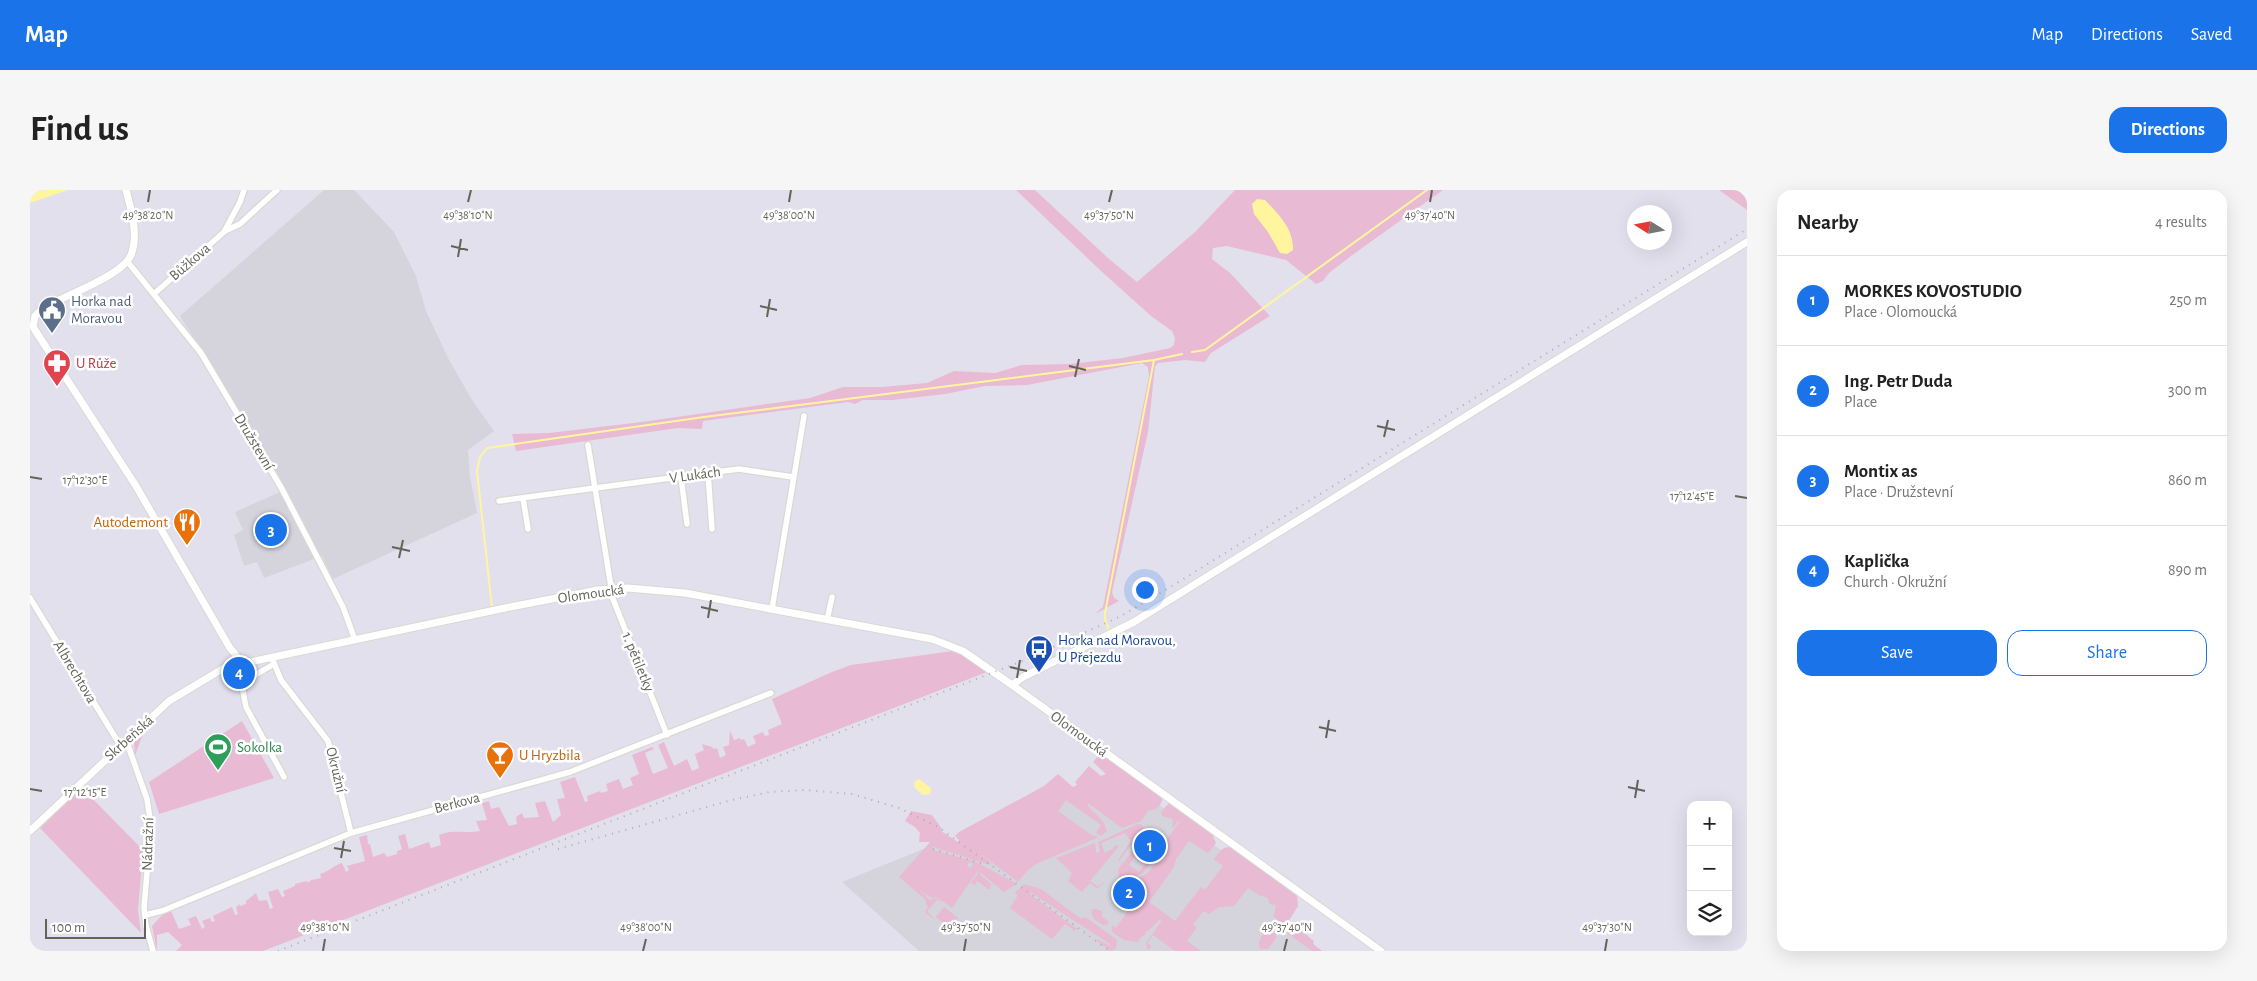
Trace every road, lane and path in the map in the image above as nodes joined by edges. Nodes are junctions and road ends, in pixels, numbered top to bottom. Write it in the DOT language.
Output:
graph roads {
  1 [pos="126,190"];
  2 [pos="244,190"];
  3 [pos="277,190"];
  4 [pos="225,230"];
  5 [pos="1747,242"];
  6 [pos="127,261"];
  7 [pos="155,293"];
  8 [pos="32,319"];
  9 [pos="804,416"];
  10 [pos="588,445"];
  11 [pos="708,473"];
  12 [pos="681,476"];
  13 [pos="793,477"];
  14 [pos="595,488"];
  15 [pos="523,498"];
  16 [pos="498,501"];
  17 [pos="687,524"];
  18 [pos="528,529"];
  19 [pos="712,529"];
  20 [pos="611,589"];
  21 [pos="832,597"];
  22 [pos="30,598"];
  23 [pos="772,609"];
  24 [pos="827,620"];
  25 [pos="356,640"];
  26 [pos="237,658"];
  27 [pos="273,661"];
  28 [pos="248,663"];
  29 [pos="228,666"];
  30 [pos="245,681"];
  31 [pos="1012,684"];
  32 [pos="771,693"];
  33 [pos="667,735"];
  34 [pos="126,740"];
  35 [pos="120,745"];
  36 [pos="284,777"];
  37 [pos="30,831"];
  38 [pos="351,833"];
  39 [pos="145,916"];
  40 [pos="153,951"];
  41 [pos="1381,951"];
  1 -- 6 [label="street"];
  2 -- 4 [label="street, Bůžkova"];
  3 -- 4 [label="street, Bůžkova"];
  4 -- 7 [label="street, Bůžkova"];
  5 -- 31 [label="street"];
  6 -- 7 [label="street, Družstevní"];
  6 -- 8 [label="street"];
  7 -- 25 [label="street, Družstevní"];
  8 -- 26 [label="street"];
  9 -- 13 [label="street"];
  10 -- 14 [label="street"];
  11 -- 12 [label="street, V Lukách"];
  11 -- 13 [label="street, V Lukách"];
  11 -- 19 [label="street"];
  12 -- 14 [label="street, V Lukách"];
  12 -- 17 [label="street"];
  13 -- 23 [label="street"];
  14 -- 15 [label="street, V Lukách"];
  14 -- 20 [label="street"];
  15 -- 16 [label="street, V Lukách"];
  15 -- 18 [label="street"];
  20 -- 23 [label="street, Olomoucká"];
  20 -- 25 [label="street, Olomoucká"];
  20 -- 33 [label="street, 1. pětiletky"];
  21 -- 24 [label="street"];
  22 -- 35 [label="street, Albrechtova"];
  23 -- 24 [label="street, Olomoucká"];
  24 -- 31 [label="street, Olomoucká"];
  25 -- 27 [label="street, Olomoucká"];
  26 -- 28 [label="street"];
  26 -- 29 [label="street, Skrbeňská"];
  27 -- 28 [label="street, Olomoucká"];
  27 -- 30 [label="street"];
  27 -- 38 [label="street, Okružní"];
  28 -- 30 [label="street"];
  29 -- 30 [label="street"];
  29 -- 34 [label="street, Skrbeňská"];
  30 -- 36 [label="street"];
  31 -- 41 [label="street, Olomoucká"];
  32 -- 33 [label="street, Berkova"];
  33 -- 38 [label="street, Berkova"];
  34 -- 35 [label="street, Skrbeňská"];
  34 -- 39 [label="street, Nádražní"];
  35 -- 37 [label="street, Skrbeňská"];
  38 -- 39 [label="street, Berkova"];
  39 -- 40 [label="street, Nádražní"];
}
